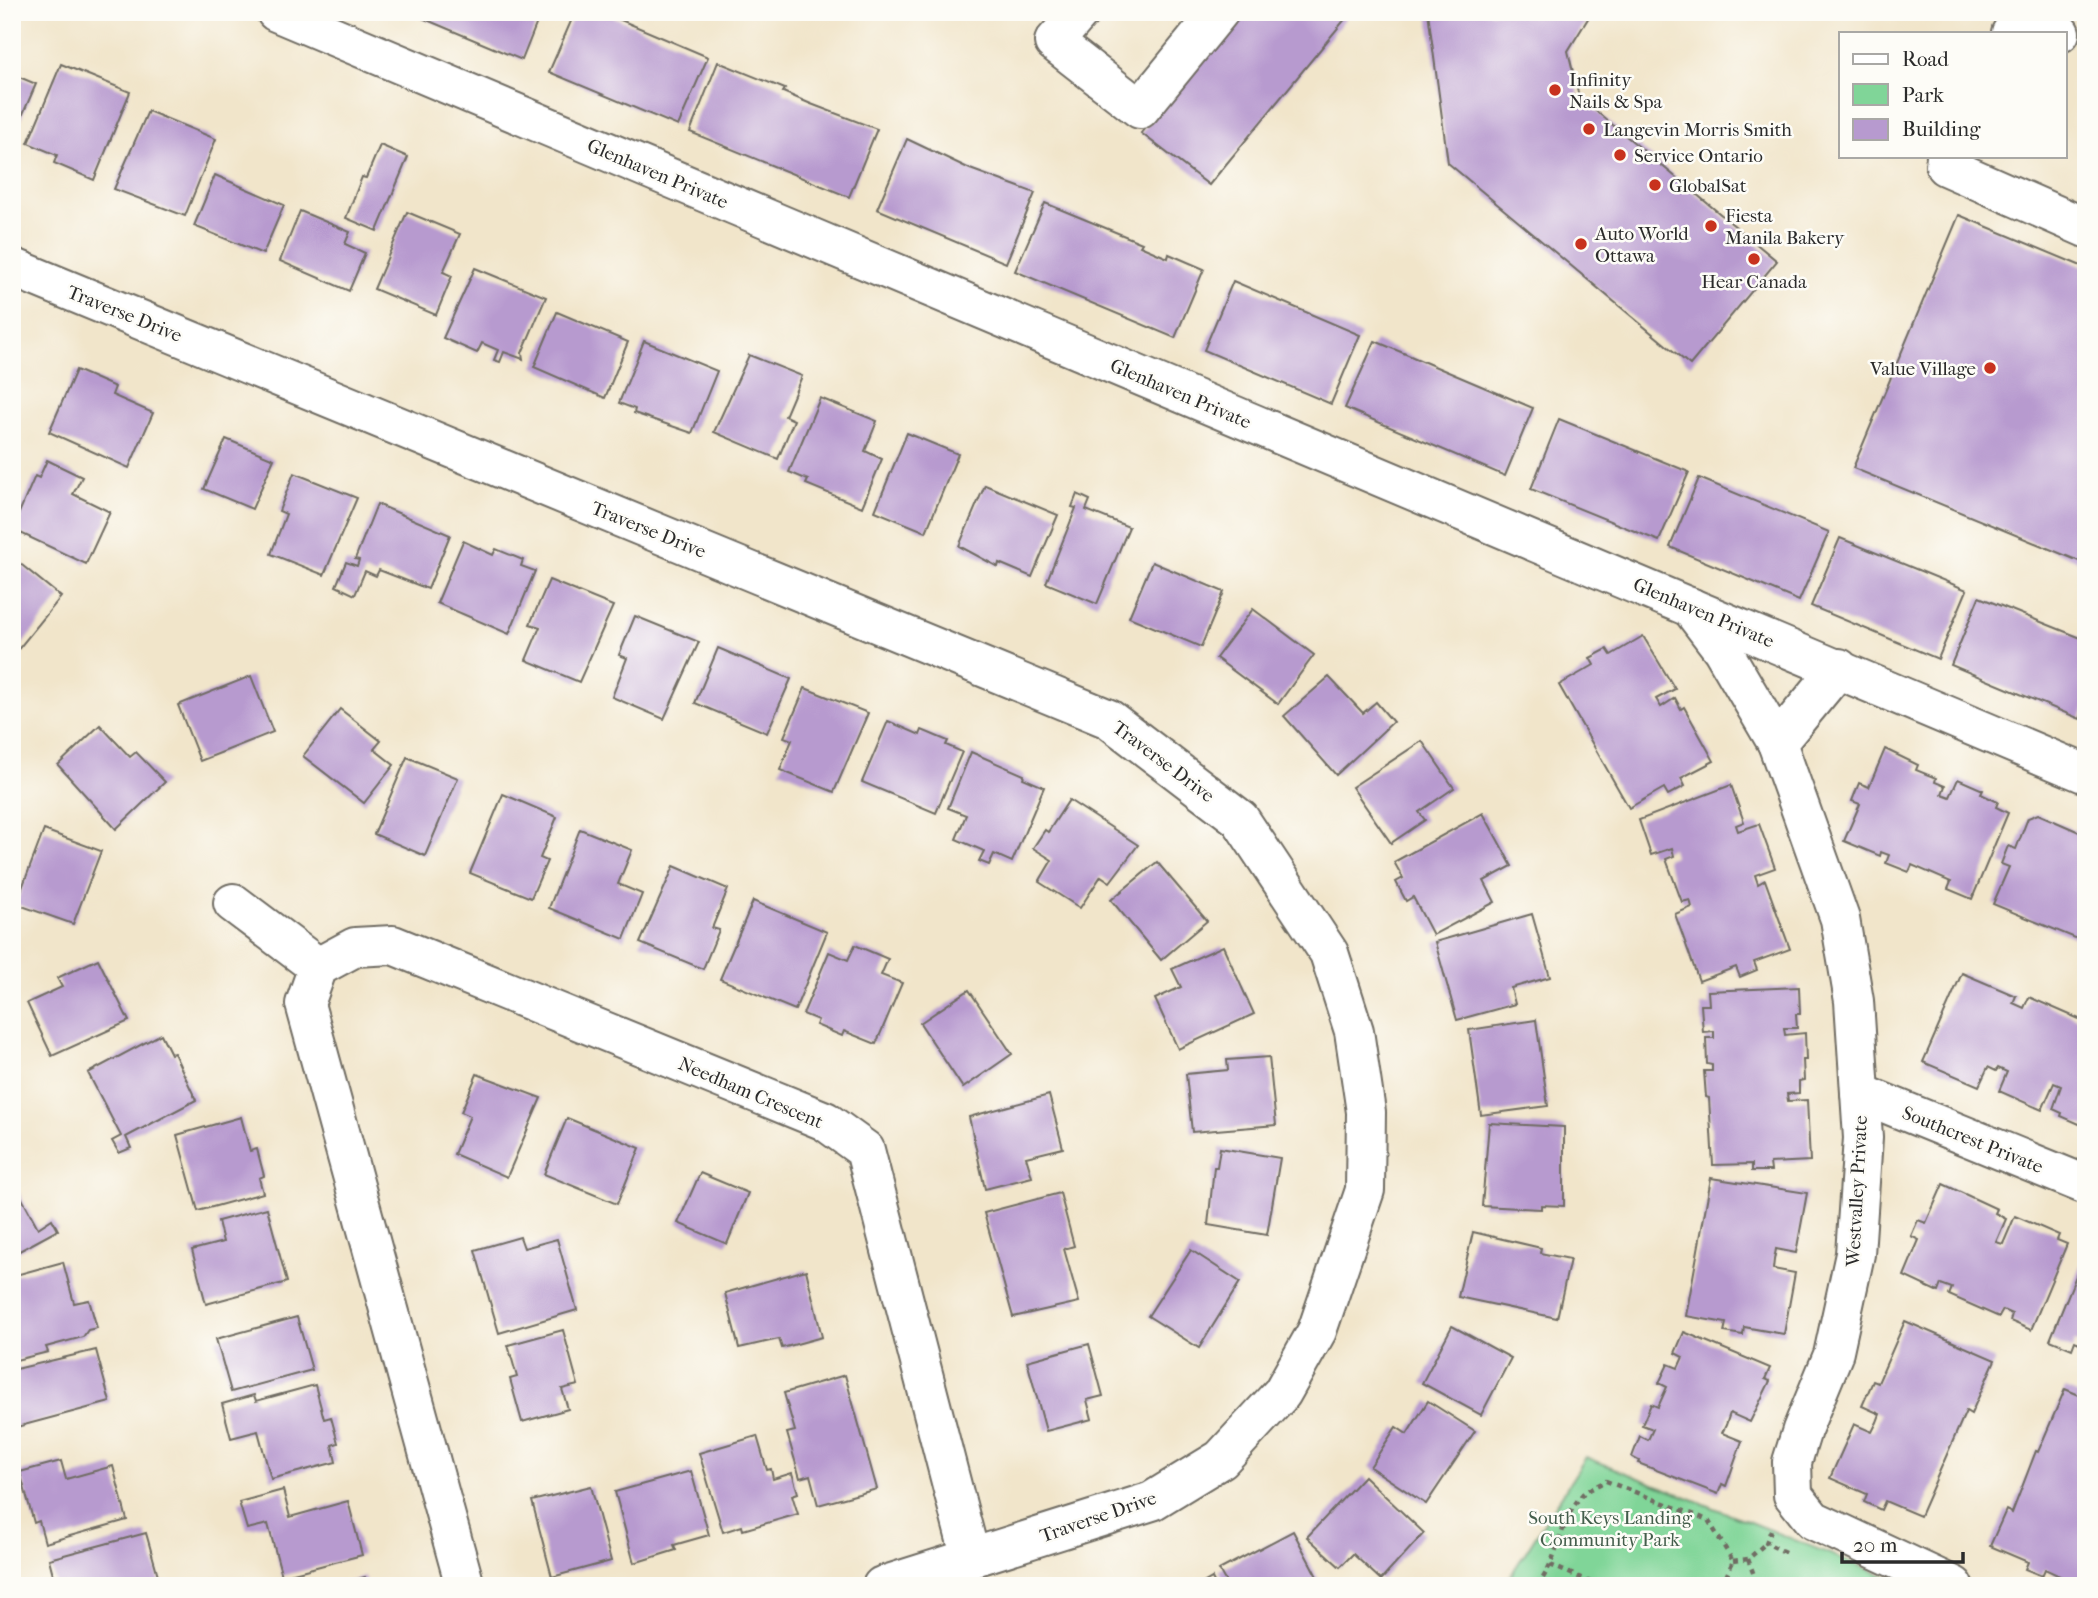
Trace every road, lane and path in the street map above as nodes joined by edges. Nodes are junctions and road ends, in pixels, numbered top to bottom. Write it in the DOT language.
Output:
graph roads {
  1 [pos="276,12"];
  2 [pos="1080,12"];
  3 [pos="1219,12"];
  4 [pos="2012,32"];
  5 [pos="2058,32"];
  6 [pos="2066,36"];
  7 [pos="2086,45"];
  8 [pos="1946,161"];
  9 [pos="2086,228"];
  10 [pos="12,267"];
  11 [pos="1689,606"];
  12 [pos="1839,668"];
  13 [pos="1777,743"];
  14 [pos="2086,774"];
  15 [pos="233,903"];
  16 [pos="317,967"];
  17 [pos="1860,1093"];
  18 [pos="2086,1185"];
  19 [pos="1766,1544"];
  20 [pos="971,1559"];
  21 [pos="1748,1559"];
  22 [pos="1733,1561"];
  23 [pos="1550,1565"];
  24 [pos="465,1586"];
  25 [pos="882,1586"];
  26 [pos="1537,1586"];
  27 [pos="1600,1586"];
  28 [pos="1722,1586"];
  29 [pos="1758,1586"];
  30 [pos="1954,1586"];
  1 -- 11 [label="street, Glenhaven Private"];
  2 -- 3 [label="street"];
  4 -- 5 [label="street"];
  6 -- 7 [label="street"];
  8 -- 9 [label="street"];
  10 -- 20 [label="street, Traverse Drive"];
  11 -- 12 [label="street, Glenhaven Private"];
  11 -- 13 [label="street, Westvalley Private"];
  12 -- 13 [label="street"];
  12 -- 14 [label="street, Glenhaven Private"];
  13 -- 17 [label="street, Westvalley Private"];
  15 -- 16 [label="street"];
  16 -- 20 [label="street, Needham Crescent"];
  16 -- 24 [label="street"];
  17 -- 18 [label="street, Southcrest Private"];
  17 -- 30 [label="street, Westvalley Private"];
  19 -- 21 [label="path"];
  20 -- 25 [label="street, Traverse Drive"];
  21 -- 22 [label="path"];
  21 -- 29 [label="path"];
  22 -- 23 [label="path"];
  22 -- 28 [label="path"];
  23 -- 26 [label="path"];
  23 -- 27 [label="path"];
}
